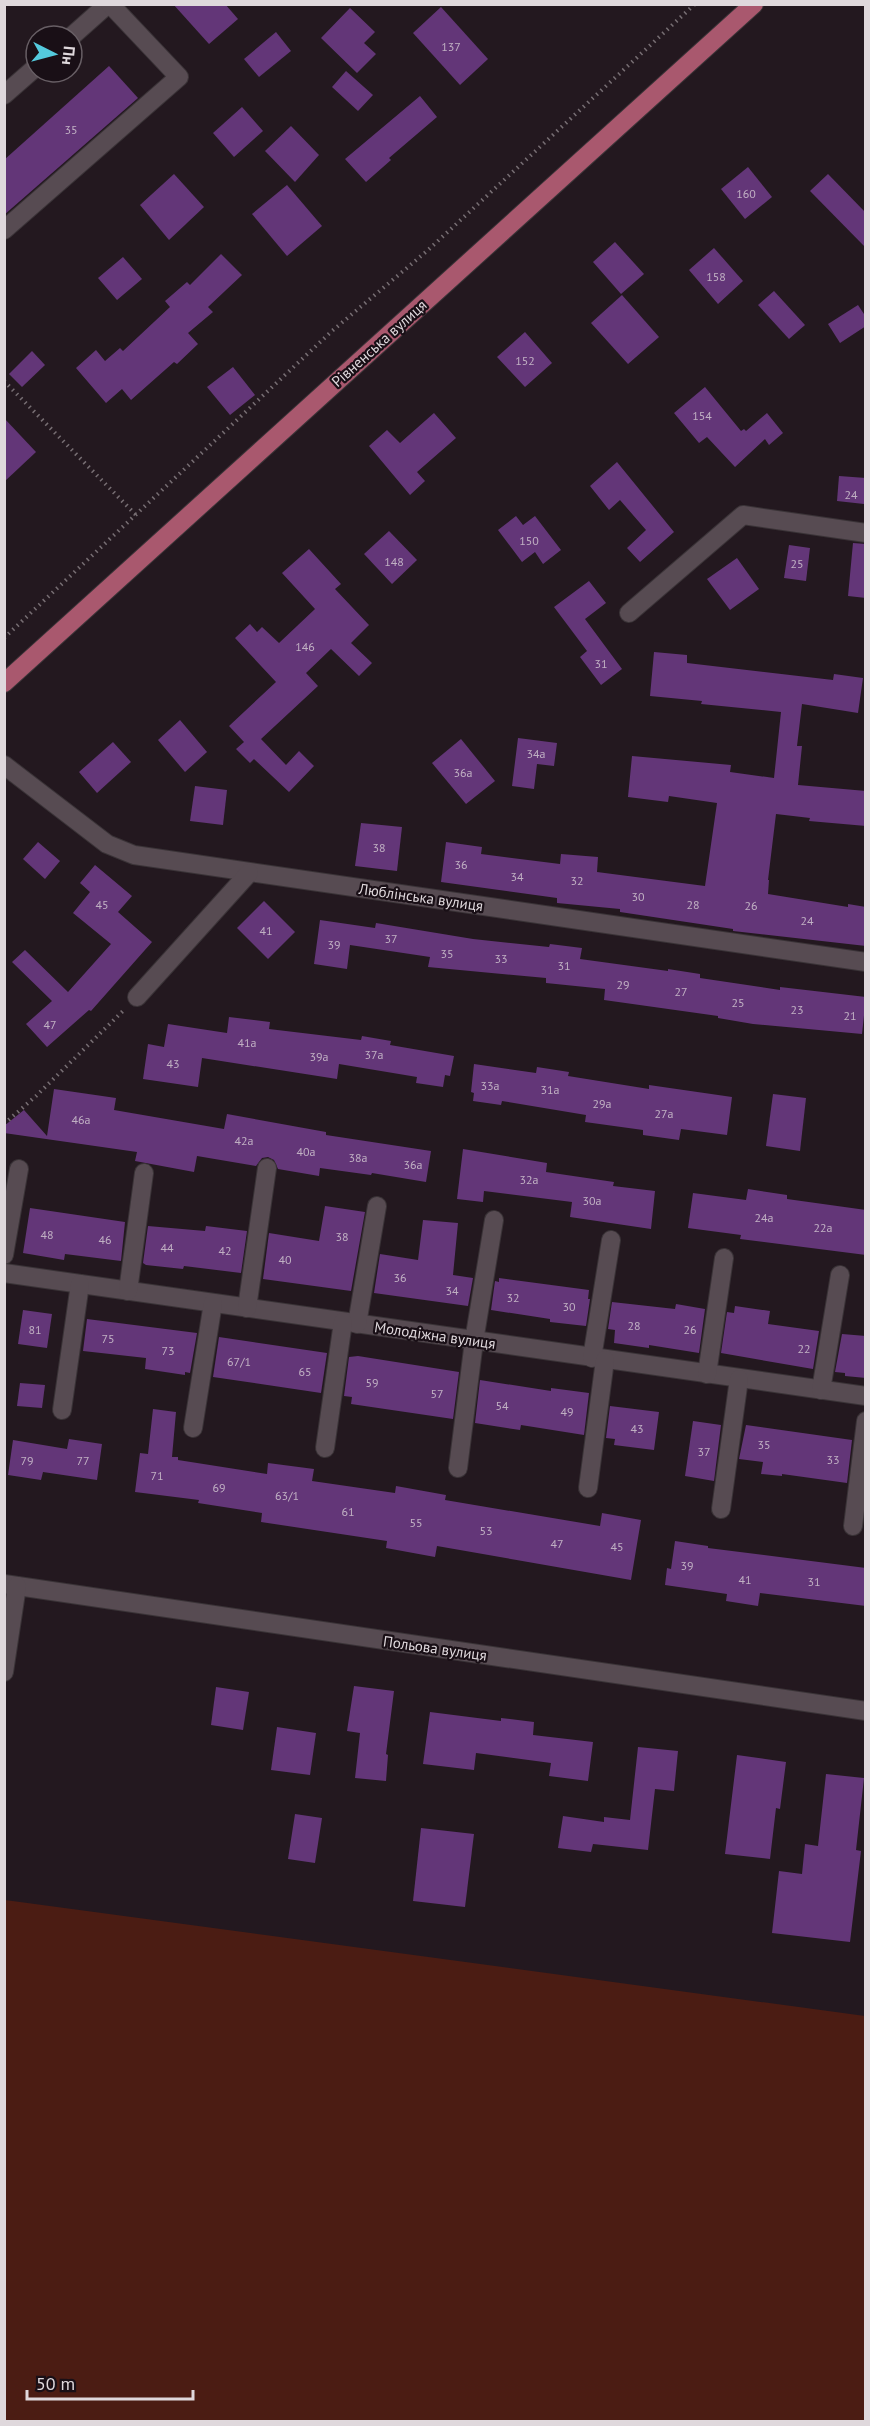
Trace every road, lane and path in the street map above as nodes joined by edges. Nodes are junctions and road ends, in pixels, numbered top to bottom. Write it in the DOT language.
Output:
graph roads {
  1 [pos="109,4"];
  2 [pos="695,4"];
  3 [pos="754,4"];
  4 [pos="84,26"];
  5 [pos="24,78"];
  6 [pos="4,95"];
  7 [pos="4,230"];
  8 [pos="4,381"];
  9 [pos="136,515"];
  10 [pos="866,533"];
  11 [pos="629,613"];
  12 [pos="4,638"];
  13 [pos="4,683"];
  14 [pos="4,765"];
  15 [pos="249,873"];
  16 [pos="866,962"];
  17 [pos="137,997"];
  18 [pos="4,1124"];
  19 [pos="267,1168"];
  20 [pos="19,1169"];
  21 [pos="144,1173"];
  22 [pos="376,1206"];
  23 [pos="494,1220"];
  24 [pos="610,1240"];
  25 [pos="4,1255"];
  26 [pos="724,1258"];
  27 [pos="4,1273"];
  28 [pos="840,1275"];
  29 [pos="80,1284"];
  30 [pos="128,1291"];
  31 [pos="213,1303"];
  32 [pos="247,1308"];
  33 [pos="350,1323"];
  34 [pos="474,1341"];
  35 [pos="598,1359"];
  36 [pos="707,1374"];
  37 [pos="739,1379"];
  38 [pos="821,1390"];
  39 [pos="866,1396"];
  40 [pos="62,1410"];
  41 [pos="866,1421"];
  42 [pos="193,1428"];
  43 [pos="325,1448"];
  44 [pos="458,1468"];
  45 [pos="588,1488"];
  46 [pos="721,1509"];
  47 [pos="853,1526"];
  48 [pos="11,1585"];
  49 [pos="4,1672"];
  50 [pos="866,1711"];
  1 -- 4 [label="street"];
  1 -- 7 [label="street"];
  2 -- 9 [label="path"];
  3 -- 13 [label="main road, Рівненська вулиця"];
  5 -- 6 [label="street"];
  8 -- 9 [label="path"];
  9 -- 12 [label="path"];
  10 -- 11 [label="street"];
  14 -- 15 [label="street, Люблінська вулиця"];
  15 -- 16 [label="street, Люблінська вулиця"];
  15 -- 17 [label="street"];
  17 -- 18 [label="path"];
  19 -- 32 [label="street"];
  20 -- 25 [label="street"];
  21 -- 30 [label="street"];
  22 -- 33 [label="street"];
  23 -- 34 [label="street"];
  24 -- 35 [label="street"];
  26 -- 36 [label="street"];
  27 -- 29 [label="street, Молодіжна вулиця"];
  28 -- 38 [label="street"];
  29 -- 30 [label="street, Молодіжна вулиця"];
  29 -- 40 [label="street"];
  30 -- 31 [label="street, Молодіжна вулиця"];
  31 -- 32 [label="street, Молодіжна вулиця"];
  31 -- 42 [label="street"];
  32 -- 33 [label="street, Молодіжна вулиця"];
  33 -- 34 [label="street, Молодіжна вулиця"];
  33 -- 43 [label="street"];
  34 -- 35 [label="street, Молодіжна вулиця"];
  34 -- 44 [label="street"];
  35 -- 36 [label="street, Молодіжна вулиця"];
  35 -- 45 [label="street"];
  36 -- 37 [label="street, Молодіжна вулиця"];
  37 -- 38 [label="street, Молодіжна вулиця"];
  37 -- 46 [label="street"];
  38 -- 39 [label="street, Молодіжна вулиця"];
  41 -- 47 [label="street"];
  48 -- 49 [label="street"];
  48 -- 50 [label="street, Польова вулиця"];
}
